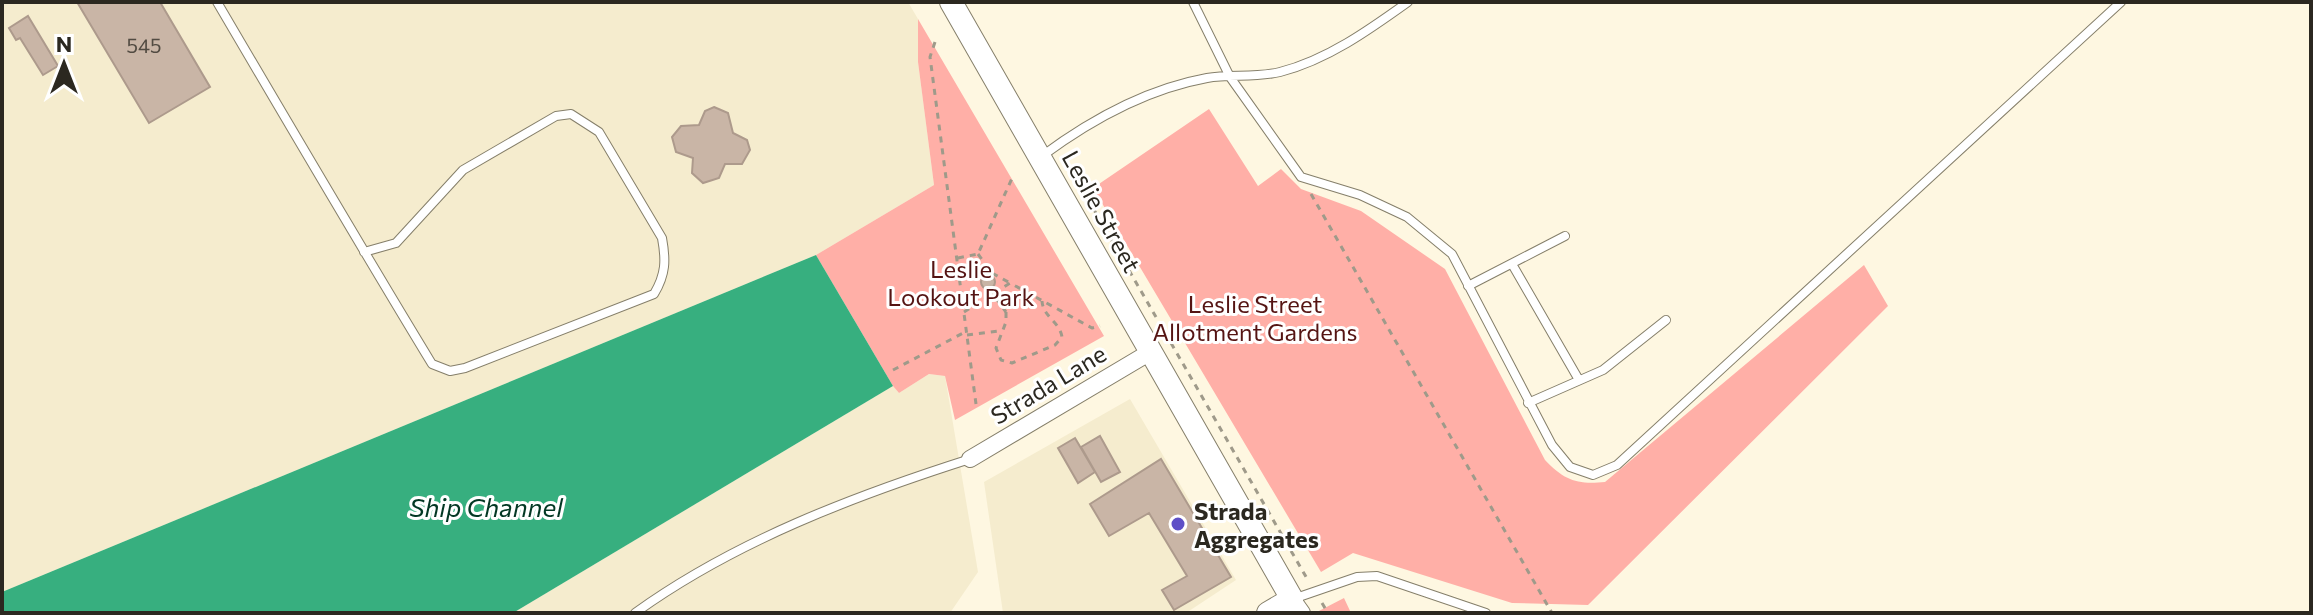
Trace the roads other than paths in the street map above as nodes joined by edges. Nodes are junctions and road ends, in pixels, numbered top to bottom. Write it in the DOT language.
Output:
graph roads {
  1 [pos="217,2"];
  2 [pos="951,2"];
  3 [pos="1193,2"];
  4 [pos="1408,2"];
  5 [pos="2121,2"];
  6 [pos="1230,77"];
  7 [pos="1053,157"];
  8 [pos="1565,236"];
  9 [pos="364,252"];
  10 [pos="1512,264"];
  11 [pos="1468,286"];
  12 [pos="1666,320"];
  13 [pos="1152,351"];
  14 [pos="1579,380"];
  15 [pos="1528,403"];
  16 [pos="970,459"];
  17 [pos="1297,606"];
  18 [pos="635,613"];
  19 [pos="1268,613"];
  20 [pos="1486,613"];
  1 -- 9 [label="lane"];
  2 -- 7 [label="street, Leslie Street"];
  3 -- 6 [label="lane"];
  4 -- 6 [label="lane"];
  5 -- 15 [label="lane"];
  6 -- 7 [label="lane"];
  6 -- 11 [label="lane"];
  7 -- 13 [label="street, Leslie Street"];
  8 -- 10 [label="lane"];
  9 -- 9 [label="lane"];
  10 -- 11 [label="lane"];
  10 -- 14 [label="lane"];
  11 -- 15 [label="lane"];
  12 -- 14 [label="lane"];
  13 -- 16 [label="street, Strada Lane"];
  13 -- 17 [label="street, Leslie Street"];
  14 -- 15 [label="lane"];
  16 -- 18 [label="lane"];
  17 -- 19 [label="street"];
  17 -- 20 [label="lane"];
}
